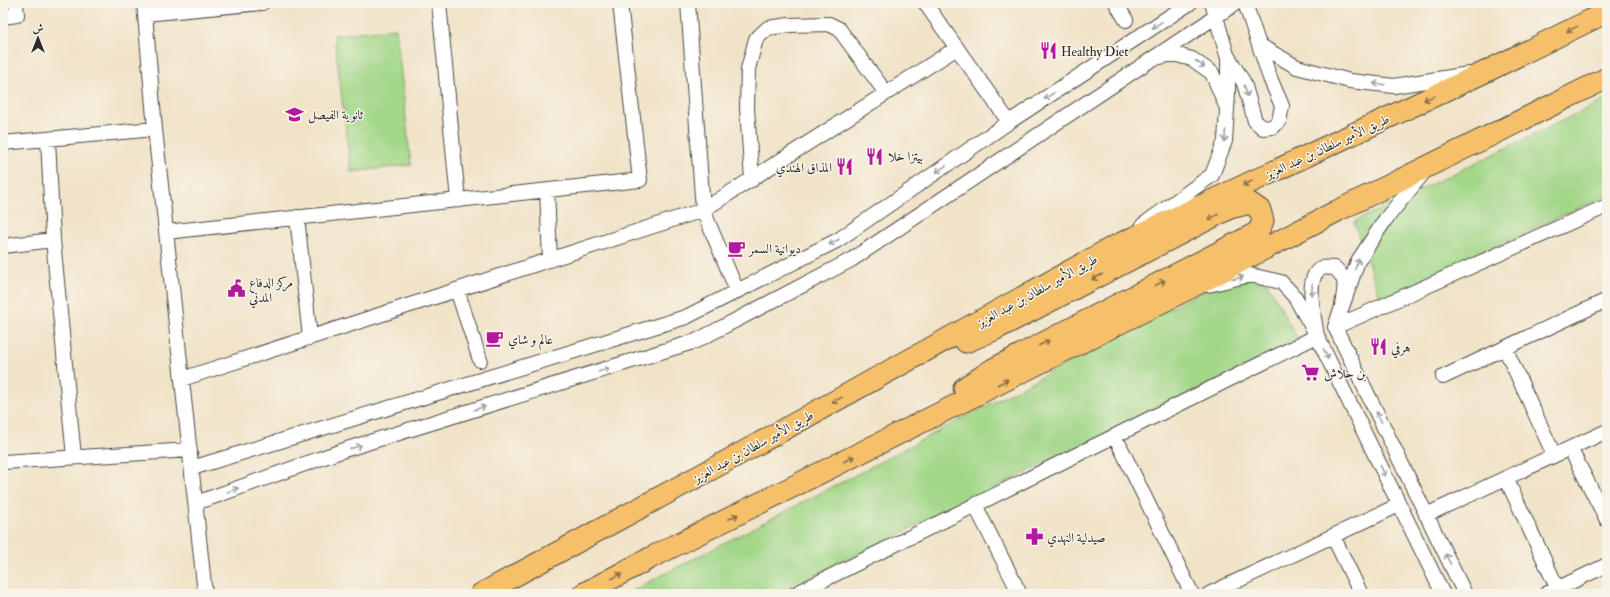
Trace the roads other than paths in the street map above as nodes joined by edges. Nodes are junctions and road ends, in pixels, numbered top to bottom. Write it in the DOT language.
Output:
graph roads {
  1 [pos="16,3"];
  2 [pos="262,3"];
  3 [pos="439,3"];
  4 [pos="620,3"];
  5 [pos="688,3"];
  6 [pos="925,3"];
  7 [pos="1116,3"];
  8 [pos="1190,3"];
  9 [pos="1236,3"];
  10 [pos="1245,3"];
  11 [pos="144,9"];
  12 [pos="1214,9"];
  13 [pos="1607,12"];
  14 [pos="3,17"];
  15 [pos="1126,20"];
  16 [pos="1259,45"];
  17 [pos="957,48"];
  18 [pos="1228,55"];
  19 [pos="1150,60"];
  20 [pos="1487,71"];
  21 [pos="1607,78"];
  22 [pos="886,93"];
  23 [pos="1227,109"];
  24 [pos="1009,122"];
  25 [pos="156,128"];
  26 [pos="48,138"];
  27 [pos="3,143"];
  28 [pos="1428,166"];
  29 [pos="752,180"];
  30 [pos="547,190"];
  31 [pos="458,200"];
  32 [pos="1607,206"];
  33 [pos="703,210"];
  34 [pos="297,218"];
  35 [pos="166,232"];
  36 [pos="53,240"];
  37 [pos="3,246"];
  38 [pos="1111,248"];
  39 [pos="550,260"];
  40 [pos="457,290"];
  41 [pos="1186,290"];
  42 [pos="737,291"];
  43 [pos="1607,300"];
  44 [pos="1342,306"];
  45 [pos="1335,328"];
  46 [pos="1317,336"];
  47 [pos="310,338"];
  48 [pos="1505,348"];
  49 [pos="480,360"];
  50 [pos="1443,377"];
  51 [pos="182,379"];
  52 [pos="865,384"];
  53 [pos="1607,431"];
  54 [pos="1115,436"];
  55 [pos="880,443"];
  56 [pos="1570,448"];
  57 [pos="190,450"];
  58 [pos="1554,456"];
  59 [pos="74,457"];
  60 [pos="3,462"];
  61 [pos="192,468"];
  62 [pos="1506,478"];
  63 [pos="196,503"];
  64 [pos="975,505"];
  65 [pos="1399,505"];
  66 [pos="1606,514"];
  67 [pos="1426,515"];
  68 [pos="1333,536"];
  69 [pos="1607,566"];
  70 [pos="1554,592"];
  71 [pos="205,594"];
  72 [pos="481,594"];
  73 [pos="583,594"];
  74 [pos="795,594"];
  75 [pos="1020,594"];
  76 [pos="1192,594"];
  77 [pos="1209,594"];
  78 [pos="1361,594"];
  79 [pos="1443,594"];
  80 [pos="1465,594"];
  1 -- 14 [label="street"];
  2 -- 11 [label="street"];
  3 -- 31 [label="street"];
  4 -- 30 [label="street"];
  5 -- 33 [label="street"];
  6 -- 17 [label="street"];
  7 -- 15 [label="street"];
  8 -- 24 [label="street, one-way"];
  9 -- 12 [label="street"];
  10 -- 16 [label="street"];
  11 -- 25 [label="street"];
  12 -- 18 [label="street"];
  12 -- 19 [label="street"];
  13 -- 20 [label="highway, طريق الأمير سلطان بن عبد العزيز, one-way"];
  18 -- 16 [label="street, one-way"];
  20 -- 16 [label="street, one-way"];
  17 -- 22 [label="street"];
  17 -- 24 [label="street"];
  18 -- 23 [label="street"];
  19 -- 23 [label="street, one-way"];
  63 -- 19 [label="street, one-way"];
  20 -- 38 [label="highway, طريق الأمير سلطان بن عبد العزيز, one-way"];
  21 -- 28 [label="highway"];
  22 -- 29 [label="street"];
  22 -- 29 [label="street"];
  23 -- 38 [label="street, one-way"];
  24 -- 42 [label="street, one-way"];
  25 -- 26 [label="street"];
  25 -- 35 [label="street"];
  26 -- 27 [label="street"];
  26 -- 36 [label="street"];
  28 -- 41 [label="highway"];
  44 -- 28 [label="street, one-way"];
  29 -- 33 [label="street"];
  30 -- 31 [label="street"];
  30 -- 39 [label="street"];
  31 -- 34 [label="street"];
  32 -- 45 [label="street"];
  33 -- 39 [label="street"];
  33 -- 42 [label="street"];
  34 -- 35 [label="street"];
  34 -- 47 [label="street"];
  35 -- 51 [label="street"];
  36 -- 37 [label="street"];
  36 -- 59 [label="street"];
  38 -- 52 [label="highway, طريق الأمير سلطان بن عبد العزيز"];
  39 -- 40 [label="street"];
  40 -- 47 [label="street"];
  40 -- 49 [label="street"];
  41 -- 46 [label="street, one-way"];
  55 -- 41 [label="highway, one-way"];
  42 -- 61 [label="street"];
  43 -- 48 [label="street"];
  44 -- 45 [label="street"];
  44 -- 46 [label="street, one-way"];
  67 -- 45 [label="street, one-way"];
  46 -- 54 [label="street"];
  46 -- 65 [label="street, one-way"];
  47 -- 51 [label="street"];
  48 -- 50 [label="street"];
  48 -- 58 [label="street"];
  51 -- 57 [label="street"];
  55 -- 52 [label="highway, one-way"];
  52 -- 72 [label="highway, طريق الأمير سلطان بن عبد العزيز, one-way"];
  53 -- 56 [label="street"];
  54 -- 64 [label="street"];
  54 -- 76 [label="street"];
  73 -- 55 [label="highway, one-way"];
  56 -- 58 [label="street"];
  56 -- 66 [label="street"];
  57 -- 59 [label="street"];
  57 -- 61 [label="street"];
  58 -- 62 [label="street"];
  59 -- 60 [label="street"];
  61 -- 63 [label="street"];
  62 -- 67 [label="street"];
  62 -- 70 [label="street"];
  63 -- 71 [label="street"];
  64 -- 74 [label="street"];
  64 -- 75 [label="street"];
  65 -- 68 [label="street"];
  65 -- 79 [label="street"];
  80 -- 67 [label="street, one-way"];
  68 -- 77 [label="street"];
  68 -- 78 [label="street"];
  69 -- 70 [label="street"];
}
